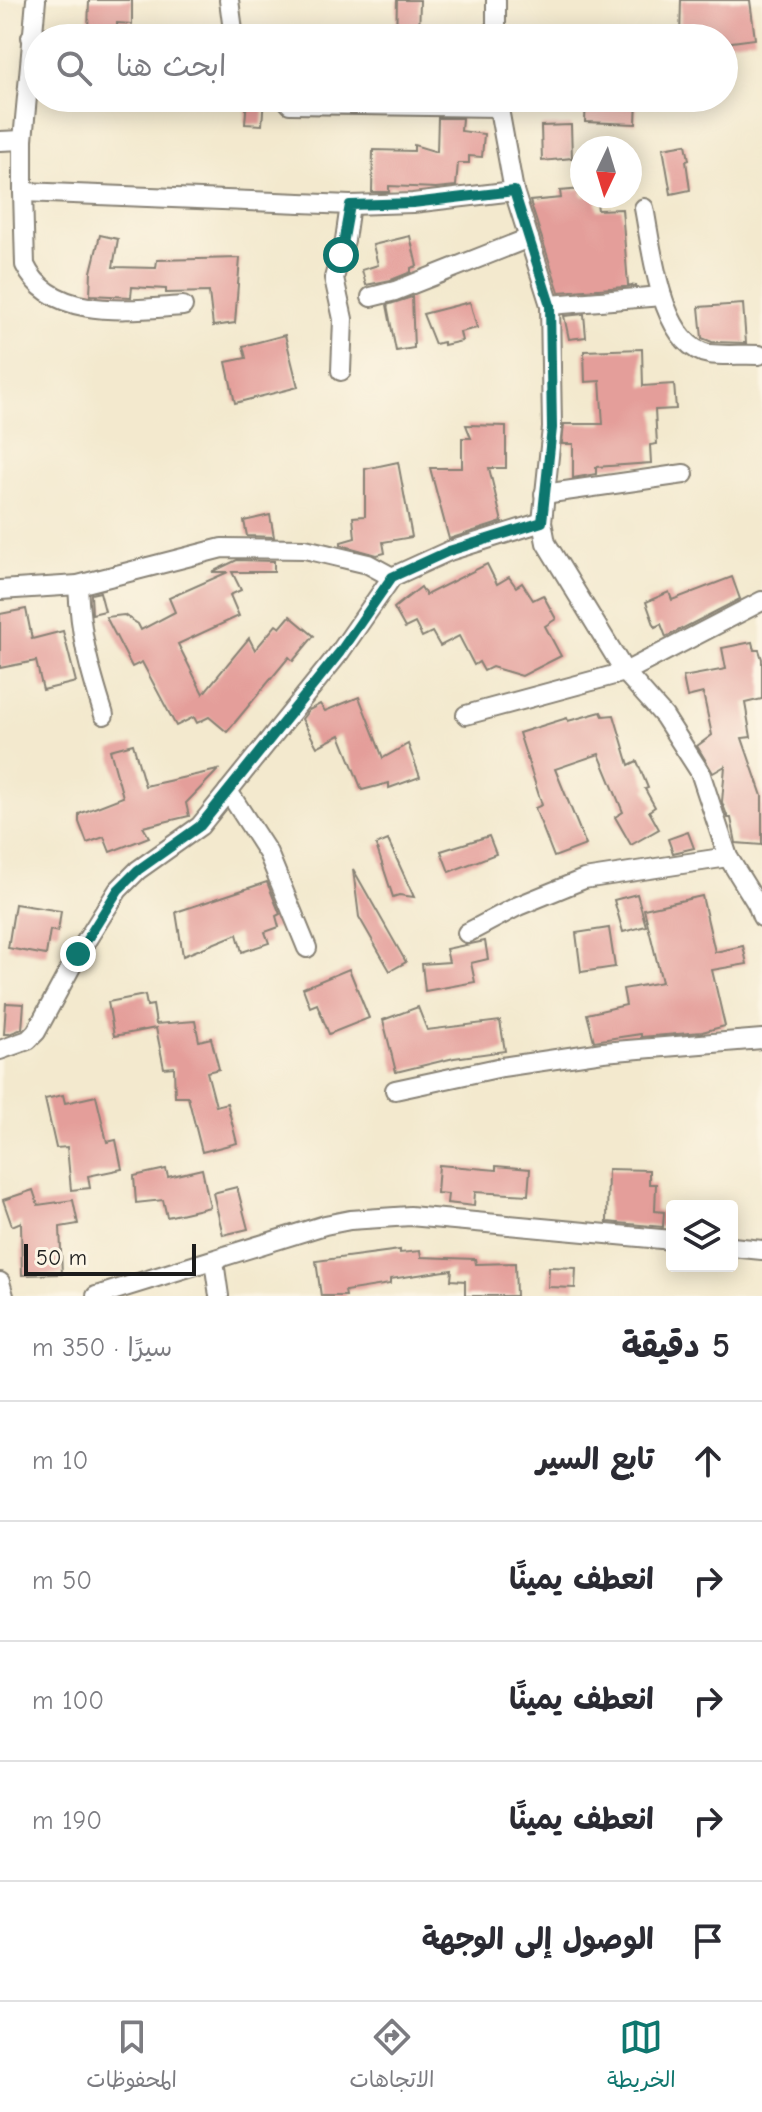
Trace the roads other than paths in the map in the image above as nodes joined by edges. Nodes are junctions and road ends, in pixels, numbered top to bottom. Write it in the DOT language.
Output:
graph roads {
  1 [pos="36,0"];
  2 [pos="229,0"];
  3 [pos="496,0"];
  4 [pos="33,24"];
  5 [pos="232,24"];
  6 [pos="496,24"];
  7 [pos="25,112"];
  8 [pos="500,112"];
  9 [pos="23,140"];
  10 [pos="0,141"];
  11 [pos="514,191"];
  12 [pos="23,192"];
  13 [pos="350,205"];
  14 [pos="644,208"];
  15 [pos="529,238"];
  16 [pos="662,296"];
  17 [pos="371,297"];
  18 [pos="550,305"];
  19 [pos="183,306"];
  20 [pos="759,355"];
  21 [pos="341,371"];
  22 [pos="684,474"];
  23 [pos="544,494"];
  24 [pos="542,522"];
  25 [pos="392,577"];
  26 [pos="78,585"];
  27 [pos="0,590"];
  28 [pos="762,601"];
  29 [pos="625,672"];
  30 [pos="104,715"];
  31 [pos="466,715"];
  32 [pos="228,791"];
  33 [pos="728,857"];
  34 [pos="760,908"];
  35 [pos="467,933"];
  36 [pos="307,948"];
  37 [pos="762,1039"];
  38 [pos="0,1050"];
  39 [pos="395,1090"];
  40 [pos="666,1239"];
  41 [pos="738,1248"];
  42 [pos="762,1250"];
  43 [pos="214,1261"];
  44 [pos="0,1282"];
  45 [pos="4,1296"];
  46 [pos="96,1296"];
  47 [pos="219,1296"];
  1 -- 4 [label="street"];
  2 -- 5 [label="street"];
  3 -- 6 [label="street"];
  7 -- 9 [label="street"];
  8 -- 11 [label="street"];
  9 -- 10 [label="street"];
  9 -- 12 [label="street"];
  11 -- 13 [label="street"];
  11 -- 15 [label="street"];
  12 -- 13 [label="street"];
  12 -- 19 [label="street"];
  13 -- 21 [label="street"];
  14 -- 16 [label="street"];
  15 -- 17 [label="street"];
  15 -- 18 [label="street"];
  16 -- 18 [label="street"];
  16 -- 20 [label="street"];
  18 -- 23 [label="street"];
  22 -- 23 [label="street"];
  23 -- 24 [label="street"];
  24 -- 25 [label="street"];
  24 -- 29 [label="street"];
  25 -- 26 [label="street"];
  25 -- 32 [label="street"];
  26 -- 27 [label="street"];
  26 -- 30 [label="street"];
  28 -- 29 [label="street"];
  29 -- 31 [label="street"];
  29 -- 33 [label="street"];
  32 -- 36 [label="street"];
  32 -- 38 [label="street"];
  33 -- 34 [label="street"];
  33 -- 35 [label="street"];
  37 -- 39 [label="street"];
  40 -- 43 [label="street"];
  41 -- 42 [label="street"];
  43 -- 46 [label="street"];
  43 -- 47 [label="street"];
  44 -- 45 [label="street"];
}
